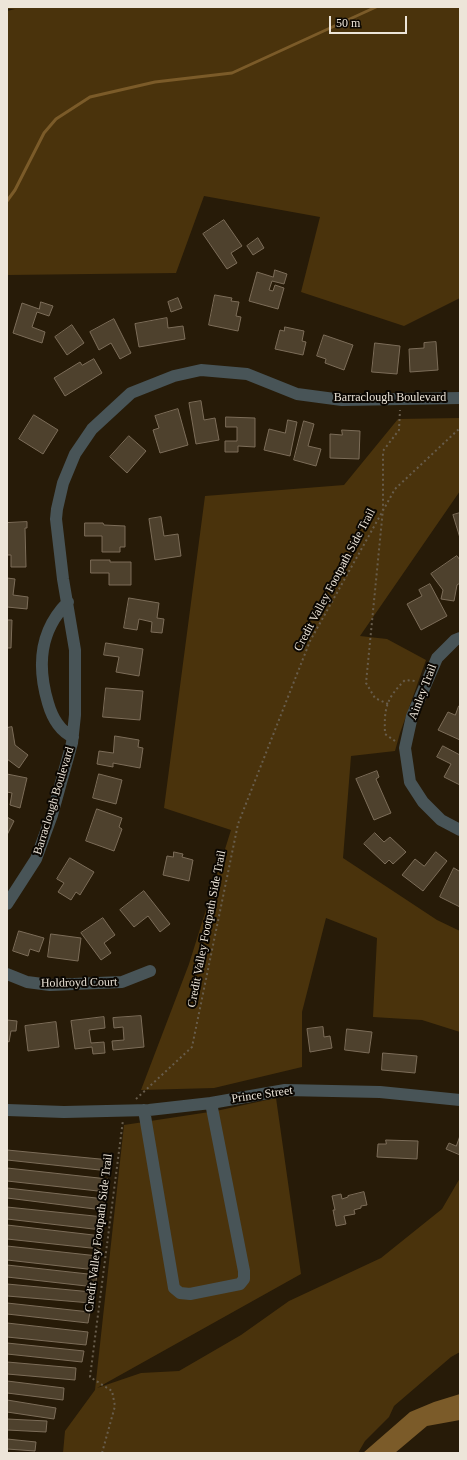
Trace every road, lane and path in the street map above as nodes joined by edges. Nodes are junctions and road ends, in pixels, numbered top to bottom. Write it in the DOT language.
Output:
graph roads {
  1 [pos="460,398"];
  2 [pos="401,399"];
  3 [pos="460,428"];
  4 [pos="383,509"];
  5 [pos="68,602"];
  6 [pos="460,638"];
  7 [pos="427,681"];
  8 [pos="388,704"];
  9 [pos="73,737"];
  10 [pos="406,746"];
  11 [pos="460,830"];
  12 [pos="7,904"];
  13 [pos="150,971"];
  14 [pos="7,974"];
  15 [pos="460,1100"];
  16 [pos="211,1103"];
  17 [pos="7,1110"];
  18 [pos="144,1110"];
  19 [pos="124,1111"];
  20 [pos="102,1453"];
  1 -- 2 [label="street, Barraclough Boulevard"];
  2 -- 4 [label="path"];
  2 -- 5 [label="street, Barraclough Boulevard"];
  3 -- 4 [label="path, Credit Valley Footpath Side Trail"];
  4 -- 8 [label="path"];
  4 -- 19 [label="path, Credit Valley Footpath Side Trail"];
  5 -- 9 [label="street, Barraclough Boulevard"];
  5 -- 9 [label="street, Barraclough Boulevard"];
  6 -- 7 [label="street, Ainley Trail"];
  7 -- 8 [label="path"];
  7 -- 10 [label="street, Ainley Trail"];
  8 -- 10 [label="path"];
  9 -- 12 [label="street, Barraclough Boulevard"];
  10 -- 11 [label="street, Ainley Trail"];
  13 -- 14 [label="street, Holdroyd Court"];
  15 -- 16 [label="street, Prince Street"];
  16 -- 18 [label="street, Prince Street"];
  16 -- 18 [label="street"];
  17 -- 19 [label="street, Prince Street"];
  18 -- 19 [label="street, Prince Street"];
  19 -- 20 [label="path, Credit Valley Footpath Side Trail"];
}
